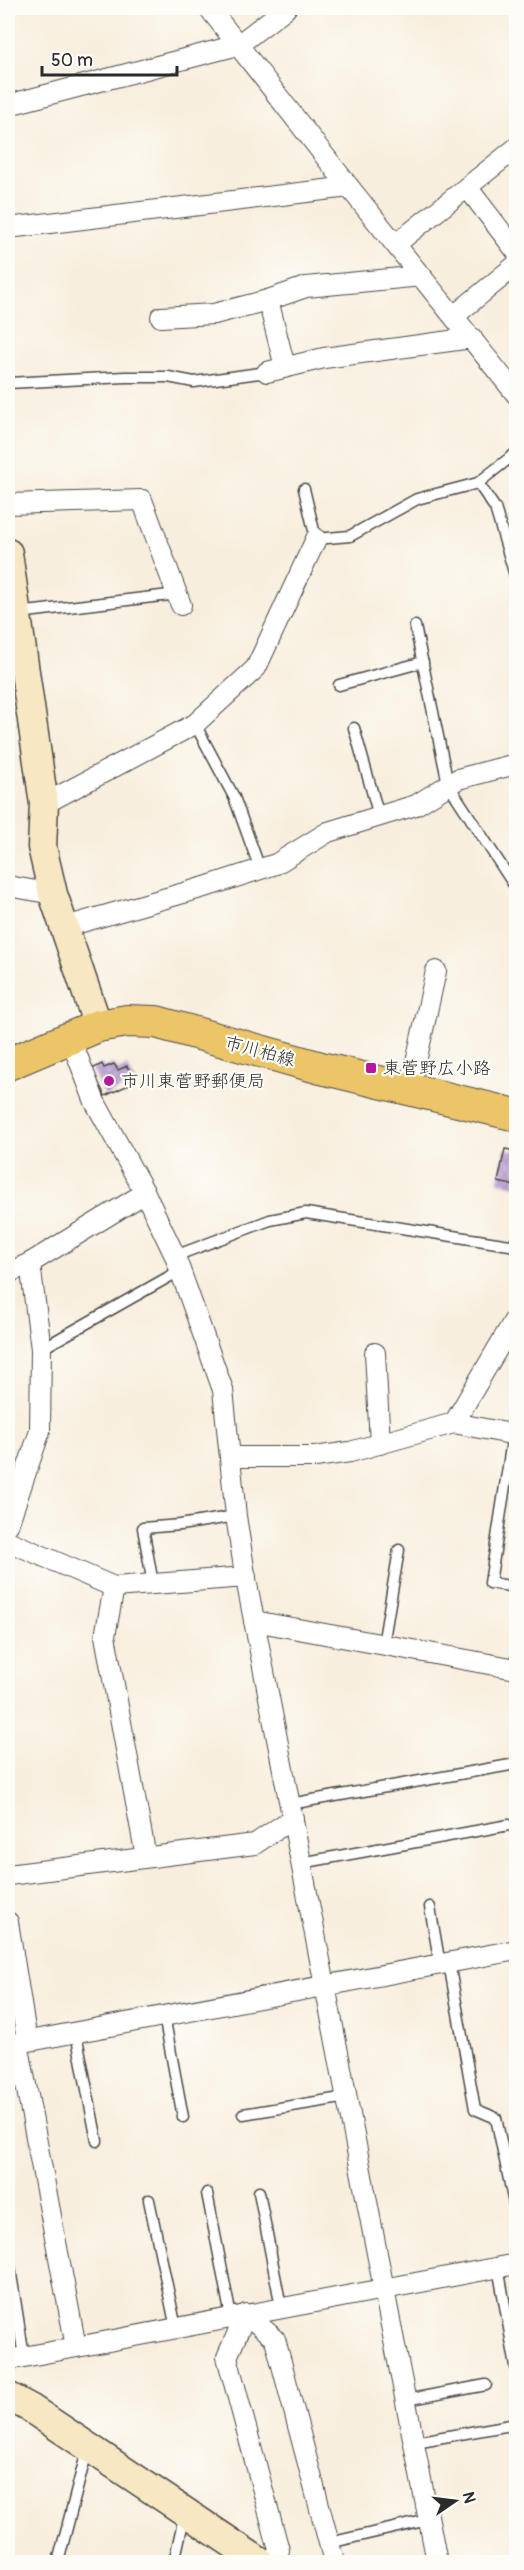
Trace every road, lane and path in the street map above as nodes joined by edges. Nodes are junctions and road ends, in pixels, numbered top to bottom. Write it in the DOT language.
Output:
graph roads {
  1 [pos="209,8"];
  2 [pos="286,8"];
  3 [pos="238,45"];
  4 [pos="8,105"];
  5 [pos="516,148"];
  6 [pos="349,187"];
  7 [pos="467,187"];
  8 [pos="8,228"];
  9 [pos="396,244"];
  10 [pos="516,251"];
  11 [pos="516,265"];
  12 [pos="422,276"];
  13 [pos="268,300"];
  14 [pos="454,316"];
  15 [pos="161,317"];
  16 [pos="472,338"];
  17 [pos="276,369"];
  18 [pos="8,383"];
  19 [pos="516,394"];
  20 [pos="516,453"];
  21 [pos="478,483"];
  22 [pos="304,489"];
  23 [pos="8,504"];
  24 [pos="316,539"];
  25 [pos="8,553"];
  26 [pos="516,579"];
  27 [pos="179,599"];
  28 [pos="15,614"];
  29 [pos="415,626"];
  30 [pos="14,650"];
  31 [pos="423,662"];
  32 [pos="339,685"];
  33 [pos="195,724"];
  34 [pos="354,728"];
  35 [pos="516,764"];
  36 [pos="448,784"];
  37 [pos="44,804"];
  38 [pos="379,816"];
  39 [pos="260,869"];
  40 [pos="8,886"];
  41 [pos="516,888"];
  42 [pos="54,894"];
  43 [pos="65,927"];
  44 [pos="436,971"];
  45 [pos="84,1031"];
  46 [pos="8,1064"];
  47 [pos="410,1089"];
  48 [pos="516,1114"];
  49 [pos="145,1193"];
  50 [pos="516,1246"];
  51 [pos="30,1263"];
  52 [pos="178,1263"];
  53 [pos="8,1274"];
  54 [pos="516,1317"];
  55 [pos="41,1349"];
  56 [pos="375,1353"];
  57 [pos="454,1423"];
  58 [pos="515,1435"];
  59 [pos="380,1444"];
  60 [pos="230,1457"];
  61 [pos="236,1516"];
  62 [pos="8,1526"];
  63 [pos="8,1541"];
  64 [pos="399,1550"];
  65 [pos="246,1577"];
  66 [pos="153,1584"];
  67 [pos="114,1587"];
  68 [pos="516,1587"];
  69 [pos="254,1621"];
  70 [pos="383,1645"];
  71 [pos="516,1669"];
  72 [pos="516,1764"];
  73 [pos="291,1811"];
  74 [pos="509,1825"];
  75 [pos="146,1857"];
  76 [pos="301,1863"];
  77 [pos="8,1875"];
  78 [pos="430,1907"];
  79 [pos="8,1922"];
  80 [pos="516,1950"];
  81 [pos="445,1964"];
  82 [pos="325,1987"];
  83 [pos="164,2016"];
  84 [pos="76,2032"];
  85 [pos="18,2043"];
  86 [pos="347,2097"];
  87 [pos="243,2114"];
  88 [pos="183,2117"];
  89 [pos="97,2141"];
  90 [pos="259,2192"];
  91 [pos="207,2193"];
  92 [pos="149,2200"];
  93 [pos="516,2213"];
  94 [pos="8,2255"];
  95 [pos="507,2265"];
  96 [pos="384,2289"];
  97 [pos="281,2307"];
  98 [pos="238,2315"];
  99 [pos="176,2328"];
  100 [pos="76,2347"];
  101 [pos="16,2358"];
  102 [pos="516,2367"];
  103 [pos="486,2385"];
  104 [pos="8,2396"];
  105 [pos="406,2400"];
  106 [pos="516,2424"];
  107 [pos="415,2442"];
  108 [pos="88,2447"];
  109 [pos="185,2512"];
  110 [pos="429,2520"];
  111 [pos="328,2543"];
  112 [pos="58,2562"];
  113 [pos="174,2562"];
  114 [pos="260,2562"];
  115 [pos="274,2562"];
  116 [pos="334,2562"];
  117 [pos="437,2562"];
  1 -- 3 [label="street"];
  2 -- 3 [label="street"];
  3 -- 4 [label="street"];
  3 -- 6 [label="street"];
  5 -- 7 [label="street"];
  6 -- 8 [label="street"];
  6 -- 9 [label="street"];
  7 -- 9 [label="street"];
  7 -- 10 [label="street"];
  9 -- 12 [label="street"];
  11 -- 14 [label="street"];
  12 -- 13 [label="street"];
  12 -- 14 [label="street"];
  13 -- 15 [label="street"];
  13 -- 17 [label="street"];
  14 -- 16 [label="street"];
  16 -- 17 [label="street"];
  16 -- 19 [label="street"];
  17 -- 18 [label="lane"];
  20 -- 21 [label="lane"];
  21 -- 24 [label="lane"];
  21 -- 26 [label="lane"];
  22 -- 24 [label="lane"];
  23 -- 27 [label="street"];
  24 -- 33 [label="street"];
  25 -- 28 [label="street"];
  27 -- 28 [label="lane"];
  28 -- 30 [label="street"];
  29 -- 31 [label="lane"];
  30 -- 37 [label="street"];
  31 -- 32 [label="lane"];
  31 -- 36 [label="lane"];
  33 -- 37 [label="street"];
  33 -- 39 [label="lane"];
  34 -- 38 [label="lane"];
  35 -- 36 [label="street"];
  36 -- 38 [label="street"];
  36 -- 41 [label="lane"];
  37 -- 42 [label="street"];
  38 -- 39 [label="street"];
  39 -- 43 [label="street"];
  40 -- 42 [label="street"];
  42 -- 43 [label="street"];
  43 -- 45 [label="street"];
  44 -- 47 [label="street"];
  45 -- 46 [label="main road, 市川柏線"];
  45 -- 47 [label="main road, 市川柏線"];
  45 -- 49 [label="street"];
  47 -- 48 [label="main road, 市川柏線"];
  49 -- 51 [label="street"];
  49 -- 52 [label="street"];
  50 -- 52 [label="lane"];
  51 -- 53 [label="street"];
  51 -- 55 [label="street"];
  52 -- 55 [label="lane"];
  52 -- 60 [label="street"];
  54 -- 57 [label="street"];
  55 -- 62 [label="street"];
  56 -- 59 [label="street"];
  57 -- 58 [label="street"];
  57 -- 59 [label="street"];
  58 -- 68 [label="lane"];
  59 -- 60 [label="street"];
  60 -- 61 [label="street"];
  61 -- 65 [label="street"];
  61 -- 66 [label="lane"];
  63 -- 67 [label="street"];
  64 -- 70 [label="lane"];
  65 -- 66 [label="street"];
  65 -- 69 [label="street"];
  66 -- 67 [label="street"];
  67 -- 75 [label="street"];
  69 -- 70 [label="street"];
  69 -- 73 [label="street"];
  70 -- 71 [label="street"];
  72 -- 73 [label="lane"];
  73 -- 75 [label="street"];
  73 -- 76 [label="street"];
  74 -- 76 [label="lane"];
  75 -- 77 [label="street"];
  76 -- 82 [label="street"];
  78 -- 81 [label="lane"];
  79 -- 85 [label="street"];
  80 -- 81 [label="street"];
  81 -- 82 [label="street"];
  81 -- 93 [label="lane"];
  82 -- 83 [label="street"];
  82 -- 86 [label="street"];
  83 -- 84 [label="street"];
  83 -- 88 [label="lane"];
  84 -- 85 [label="street"];
  84 -- 89 [label="lane"];
  85 -- 100 [label="street"];
  86 -- 87 [label="lane"];
  86 -- 96 [label="street"];
  90 -- 97 [label="lane"];
  91 -- 98 [label="lane"];
  92 -- 99 [label="lane"];
  94 -- 101 [label="lane"];
  95 -- 96 [label="street"];
  95 -- 102 [label="lane"];
  96 -- 97 [label="street"];
  96 -- 105 [label="street"];
  97 -- 98 [label="street"];
  98 -- 99 [label="street"];
  98 -- 111 [label="street"];
  98 -- 115 [label="street"];
  99 -- 100 [label="street"];
  100 -- 101 [label="street"];
  103 -- 105 [label="lane"];
  104 -- 108 [label="street"];
  105 -- 107 [label="street"];
  106 -- 107 [label="lane"];
  107 -- 110 [label="street"];
  108 -- 109 [label="street"];
  108 -- 112 [label="lane"];
  109 -- 113 [label="lane"];
  109 -- 114 [label="street"];
  110 -- 111 [label="lane"];
  110 -- 117 [label="street"];
  111 -- 116 [label="street"];
}
